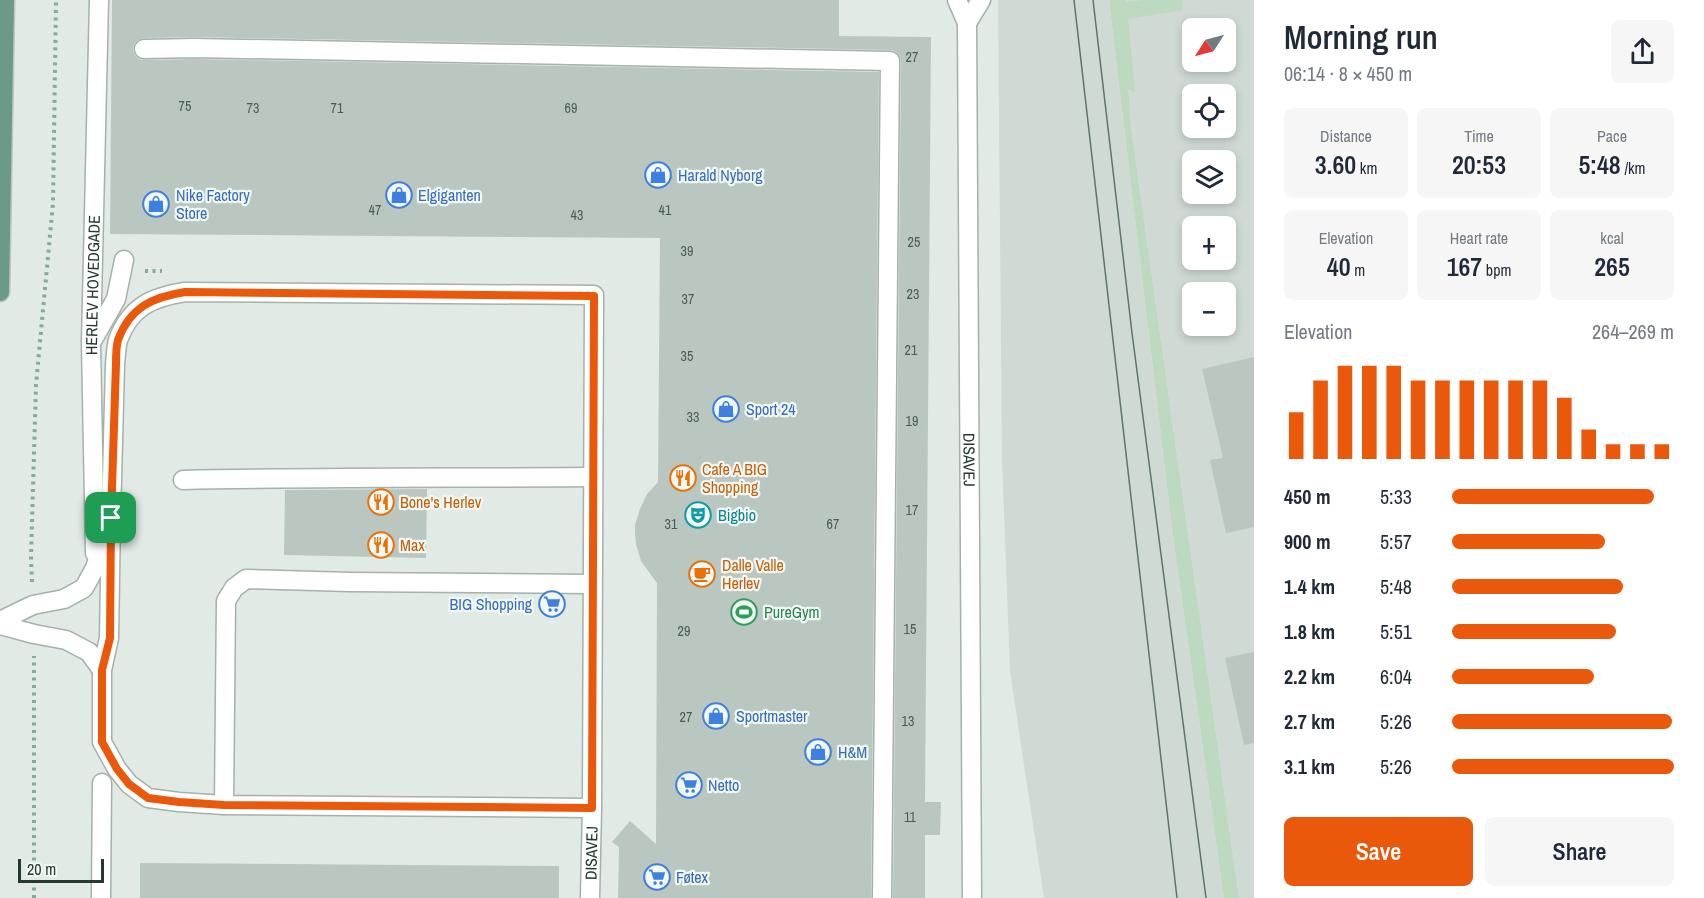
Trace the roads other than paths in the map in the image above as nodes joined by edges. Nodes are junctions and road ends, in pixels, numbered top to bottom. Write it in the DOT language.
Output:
graph roads {
  1 [pos="5,0"];
  2 [pos="99,0"];
  3 [pos="957,0"];
  4 [pos="981,0"];
  5 [pos="967,23"];
  6 [pos="144,49"];
  7 [pos="124,260"];
  8 [pos="0,292"];
  9 [pos="91,343"];
  10 [pos="592,477"];
  11 [pos="183,480"];
  12 [pos="111,518"];
  13 [pos="95,568"];
  14 [pos="591,584"];
  15 [pos="0,623"];
  16 [pos="102,670"];
  17 [pos="102,783"];
  18 [pos="224,805"];
  19 [pos="592,808"];
  20 [pos="100,898"];
  21 [pos="590,898"];
  22 [pos="882,898"];
  23 [pos="972,898"];
  1 -- 8 [label="main road"];
  2 -- 9 [label="lane, HERLEV HOVEDGADE"];
  3 -- 5 [label="lane, DISAVEJ"];
  4 -- 5 [label="lane"];
  5 -- 23 [label="lane, DISAVEJ"];
  6 -- 22 [label="lane"];
  7 -- 9 [label="lane"];
  9 -- 13 [label="lane, HERLEV HOVEDGADE"];
  10 -- 11 [label="lane"];
  10 -- 12 [label="lane, HERLEV HOVEDGADE"];
  10 -- 14 [label="lane, HERLEV HOVEDGADE"];
  12 -- 13 [label="lane, HERLEV HOVEDGADE"];
  12 -- 16 [label="lane"];
  13 -- 15 [label="lane, HERLEV HOVEDGADE"];
  14 -- 18 [label="lane"];
  14 -- 19 [label="lane, HERLEV HOVEDGADE"];
  15 -- 16 [label="lane, HERLEV HOVEDGADE"];
  16 -- 18 [label="lane"];
  17 -- 20 [label="lane"];
  18 -- 19 [label="lane"];
  19 -- 21 [label="lane, DISAVEJ"];
}
